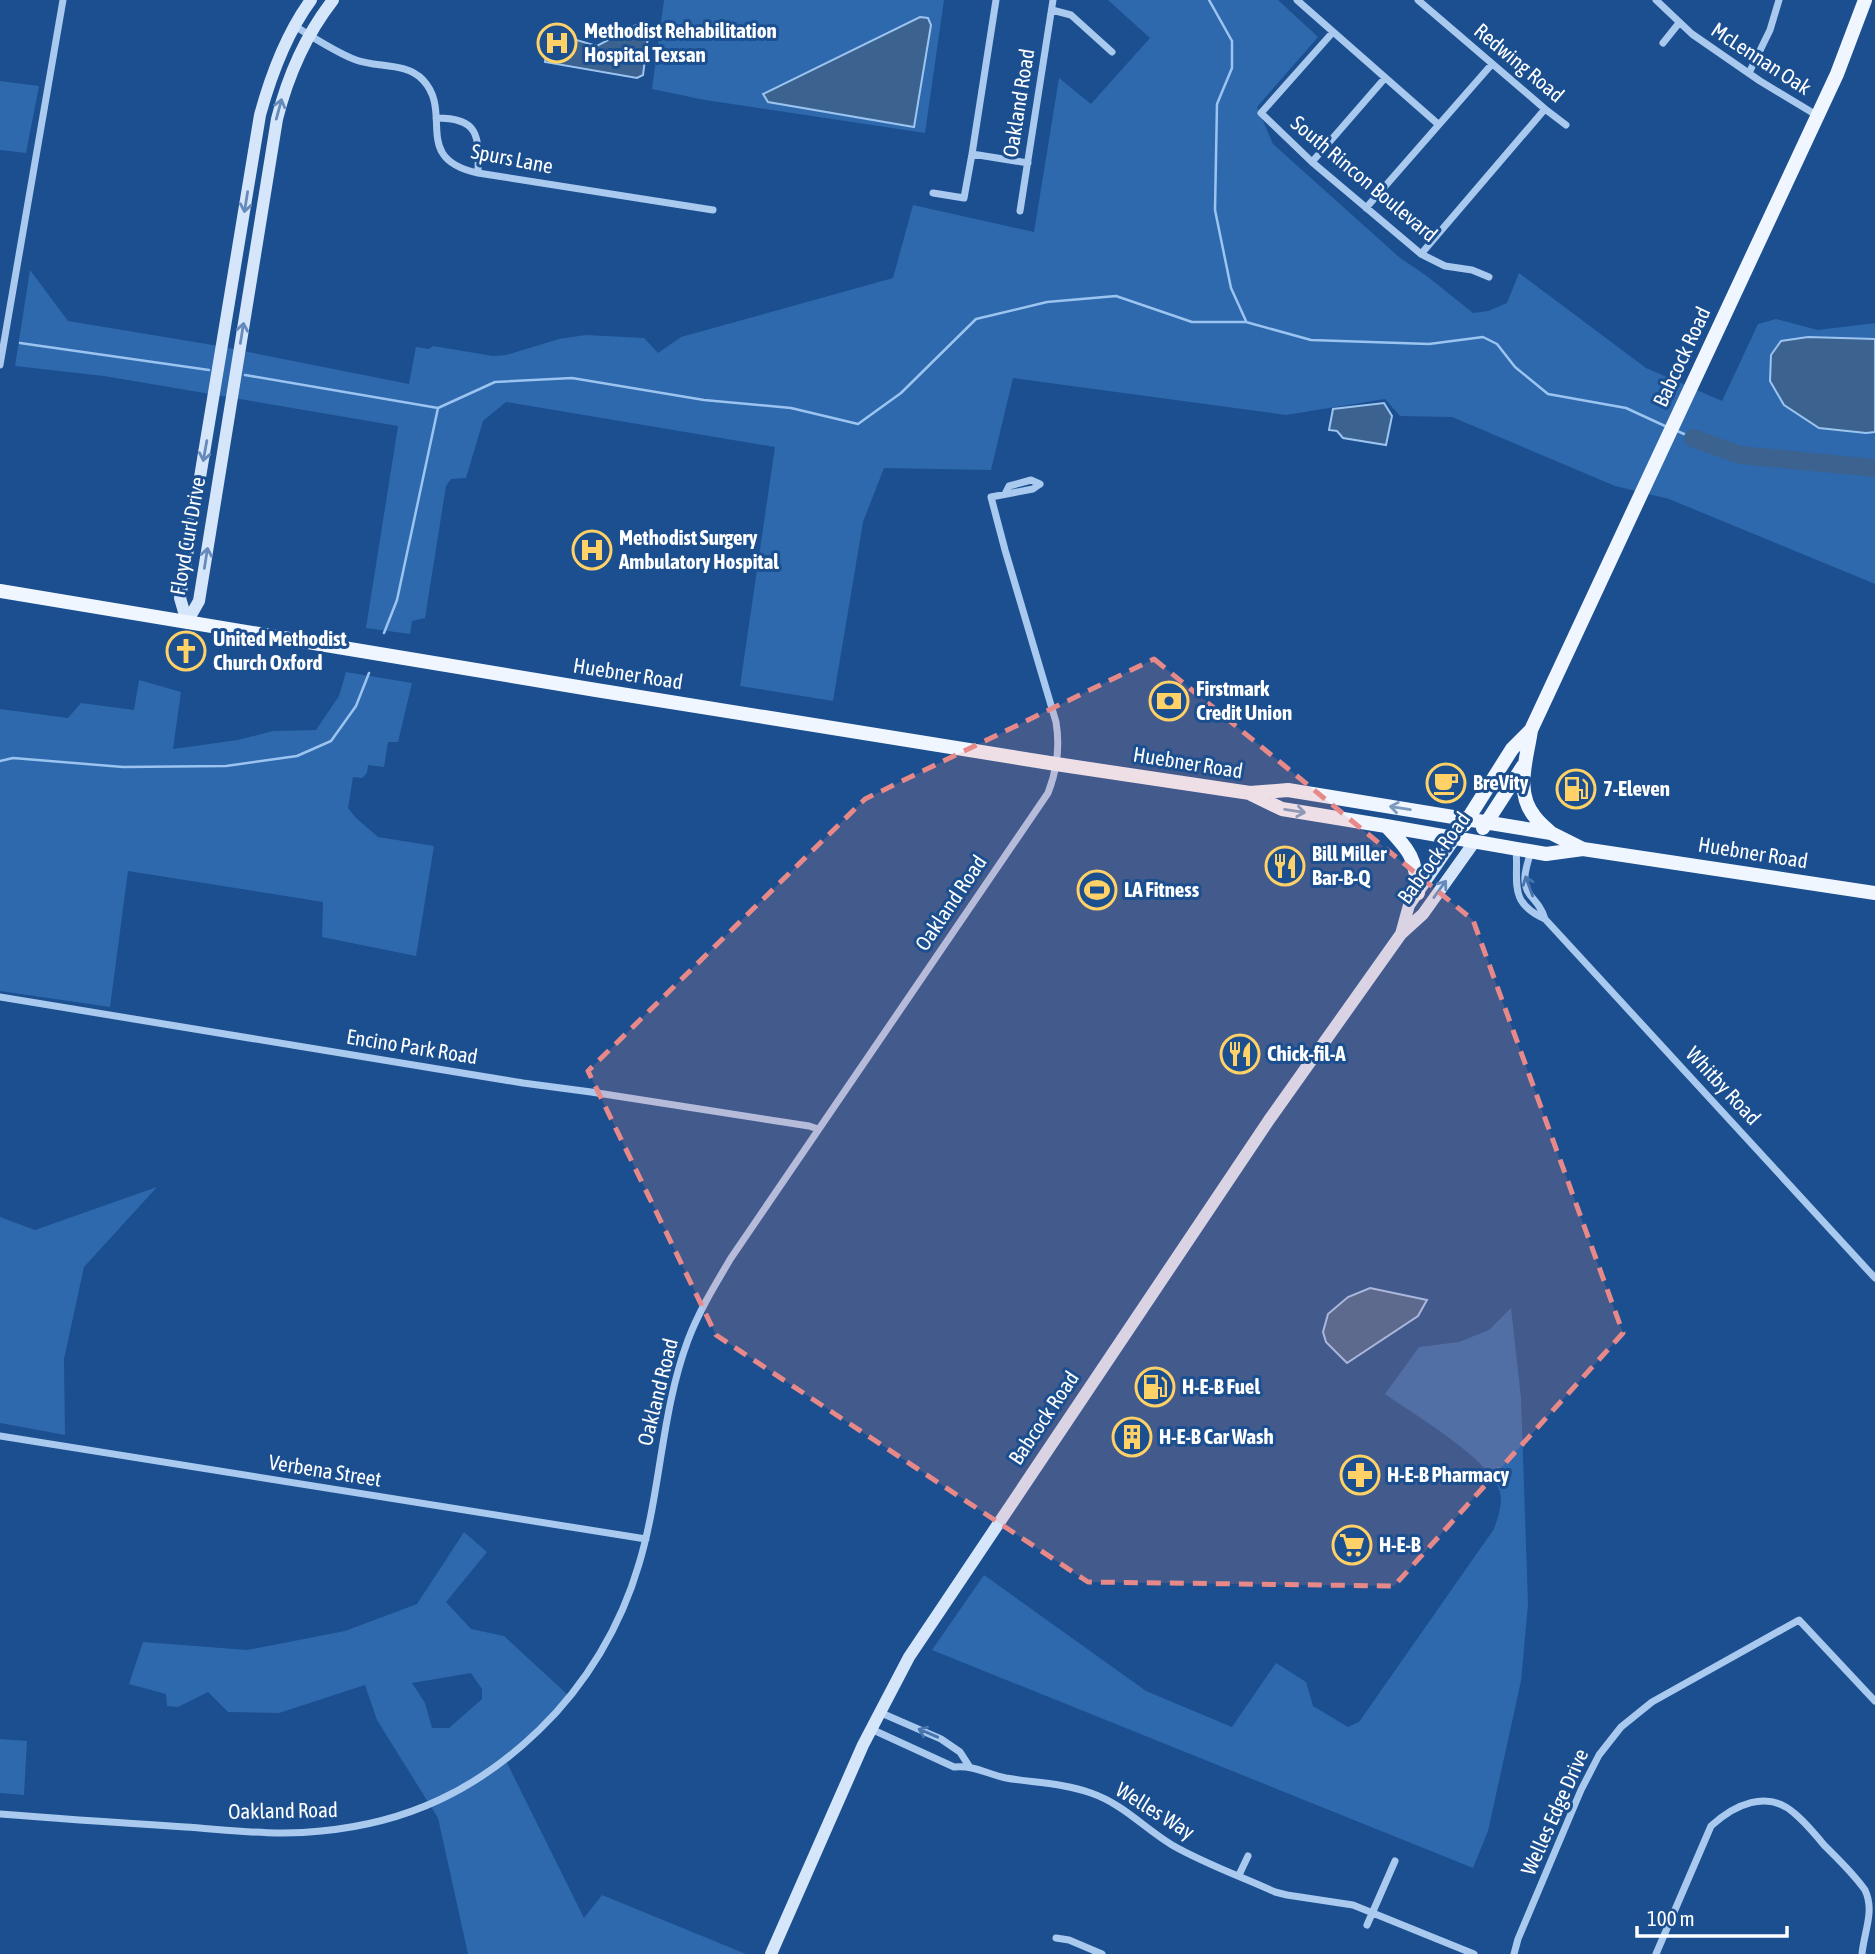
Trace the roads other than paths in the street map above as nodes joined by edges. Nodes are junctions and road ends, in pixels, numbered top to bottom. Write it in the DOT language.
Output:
graph roads {
  1 [pos="63,0"];
  2 [pos="311,0"];
  3 [pos="333,0"];
  4 [pos="996,0"];
  5 [pos="1053,0"];
  6 [pos="1297,0"];
  7 [pos="1418,0"];
  8 [pos="1779,0"];
  9 [pos="1865,0"];
  10 [pos="1659,1"];
  11 [pos="1052,10"];
  12 [pos="1679,23"];
  13 [pos="295,26"];
  14 [pos="1333,32"];
  15 [pos="309,35"];
  16 [pos="1662,43"];
  17 [pos="1112,52"];
  18 [pos="1492,64"];
  19 [pos="1749,73"];
  20 [pos="1385,78"];
  21 [pos="1545,110"];
  22 [pos="1818,116"];
  23 [pos="436,118"];
  24 [pos="1438,124"];
  25 [pos="1566,125"];
  26 [pos="972,154"];
  27 [pos="1312,162"];
  28 [pos="1028,163"];
  29 [pos="478,173"];
  30 [pos="933,193"];
  31 [pos="1366,208"];
  32 [pos="713,209"];
  33 [pos="1020,211"];
  34 [pos="1421,254"];
  35 [pos="1489,277"];
  36 [pos="0,365"];
  37 [pos="229,413"];
  38 [pos="211,414"];
  39 [pos="1005,494"];
  40 [pos="0,591"];
  41 [pos="187,622"];
  42 [pos="1531,730"];
  43 [pos="1527,759"];
  44 [pos="1056,764"];
  45 [pos="1250,793"];
  46 [pos="1468,819"];
  47 [pos="1487,822"];
  48 [pos="1387,825"];
  49 [pos="1551,833"];
  50 [pos="1455,838"];
  51 [pos="1475,841"];
  52 [pos="1516,848"];
  53 [pos="1583,849"];
  54 [pos="1531,851"];
  55 [pos="1418,893"];
  56 [pos="1875,893"];
  57 [pos="1545,919"];
  58 [pos="1401,934"];
  59 [pos="0,997"];
  60 [pos="818,1129"];
  61 [pos="1875,1278"];
  62 [pos="0,1436"];
  63 [pos="646,1539"];
  64 [pos="1875,1702"];
  65 [pos="880,1712"];
  66 [pos="872,1729"];
  67 [pos="969,1766"];
  68 [pos="0,1814"];
  69 [pos="1248,1856"];
  70 [pos="1395,1861"];
  71 [pos="1239,1875"];
  72 [pos="1373,1912"];
  73 [pos="1367,1925"];
  74 [pos="1056,1938"];
  75 [pos="771,1954"];
  76 [pos="1102,1954"];
  77 [pos="1474,1954"];
  78 [pos="1514,1954"];
  79 [pos="1656,1954"];
  80 [pos="1862,1954"];
  1 -- 36 [label="street"];
  2 -- 13 [label="main road, Floyd Curl Drive"];
  3 -- 15 [label="main road, Floyd Curl Drive"];
  4 -- 26 [label="street"];
  5 -- 11 [label="street, Oakland Road"];
  6 -- 14 [label="street"];
  7 -- 18 [label="street, Redwing Road"];
  8 -- 19 [label="street"];
  9 -- 22 [label="main road, Babcock Road"];
  10 -- 12 [label="street, McLennan Oak"];
  11 -- 17 [label="street"];
  11 -- 28 [label="street, Oakland Road"];
  12 -- 16 [label="street"];
  12 -- 19 [label="street, McLennan Oak"];
  13 -- 15 [label="street, Spurs Lane"];
  13 -- 38 [label="main road, Floyd Curl Drive, one-way"];
  14 -- 20 [label="street"];
  14 -- 27 [label="street, South Rincon Boulevard"];
  15 -- 23 [label="street, Spurs Lane"];
  37 -- 15 [label="main road, Floyd Curl Drive, one-way"];
  18 -- 21 [label="street, Redwing Road"];
  18 -- 24 [label="street"];
  19 -- 22 [label="street, McLennan Oak"];
  20 -- 24 [label="street"];
  20 -- 27 [label="street"];
  21 -- 25 [label="street, Redwing Road"];
  21 -- 34 [label="street"];
  22 -- 42 [label="main road, Babcock Road"];
  23 -- 29 [label="street, Spurs Lane"];
  23 -- 29 [label="street"];
  24 -- 31 [label="street"];
  26 -- 28 [label="street"];
  26 -- 30 [label="street"];
  27 -- 31 [label="street, South Rincon Boulevard"];
  28 -- 33 [label="street, Oakland Road"];
  29 -- 32 [label="street, Spurs Lane"];
  31 -- 34 [label="street, South Rincon Boulevard"];
  34 -- 35 [label="street, South Rincon Boulevard"];
  37 -- 38 [label="main road"];
  41 -- 37 [label="main road, Floyd Curl Drive, one-way"];
  38 -- 41 [label="main road, Floyd Curl Drive, one-way"];
  39 -- 44 [label="street, Oakland Road"];
  40 -- 41 [label="main road, Huebner Road"];
  41 -- 44 [label="main road, Huebner Road"];
  42 -- 43 [label="main road, Babcock Road"];
  42 -- 46 [label="main road, Babcock Road"];
  43 -- 47 [label="main road, Babcock Road"];
  43 -- 49 [label="main road"];
  44 -- 45 [label="main road, Huebner Road"];
  44 -- 60 [label="street, Oakland Road"];
  46 -- 45 [label="main road, Huebner Road, one-way"];
  45 -- 48 [label="main road, Huebner Road, one-way"];
  46 -- 47 [label="main road, Huebner Road"];
  46 -- 50 [label="main road, Babcock Road"];
  47 -- 49 [label="main road, Huebner Road"];
  47 -- 51 [label="main road, Babcock Road"];
  48 -- 50 [label="main road, Huebner Road"];
  48 -- 55 [label="main road"];
  49 -- 53 [label="main road, Huebner Road"];
  50 -- 51 [label="main road, Huebner Road"];
  50 -- 55 [label="main road, Babcock Road"];
  51 -- 52 [label="main road, Huebner Road"];
  58 -- 51 [label="main road, Babcock Road, one-way"];
  52 -- 54 [label="main road, Huebner Road"];
  52 -- 57 [label="street, Whitby Road"];
  53 -- 54 [label="main road, Huebner Road"];
  53 -- 56 [label="main road, Huebner Road"];
  57 -- 54 [label="street, Whitby Road, one-way"];
  55 -- 58 [label="main road, Babcock Road"];
  57 -- 61 [label="street, Whitby Road"];
  58 -- 65 [label="main road, Babcock Road"];
  59 -- 60 [label="street, Encino Park Road"];
  60 -- 63 [label="street, Oakland Road"];
  62 -- 63 [label="street, Verbena Street"];
  63 -- 68 [label="street, Oakland Road"];
  64 -- 78 [label="street, Welles Edge Drive"];
  65 -- 66 [label="main road, Babcock Road"];
  67 -- 65 [label="street, Welles Way, one-way"];
  66 -- 67 [label="street, Welles Way"];
  66 -- 75 [label="main road, Babcock Road"];
  67 -- 71 [label="street, Welles Way"];
  69 -- 71 [label="street"];
  70 -- 72 [label="street"];
  71 -- 72 [label="street, Welles Way"];
  72 -- 73 [label="street"];
  72 -- 77 [label="street, Welles Way"];
  74 -- 76 [label="street"];
  79 -- 80 [label="street"];
}
